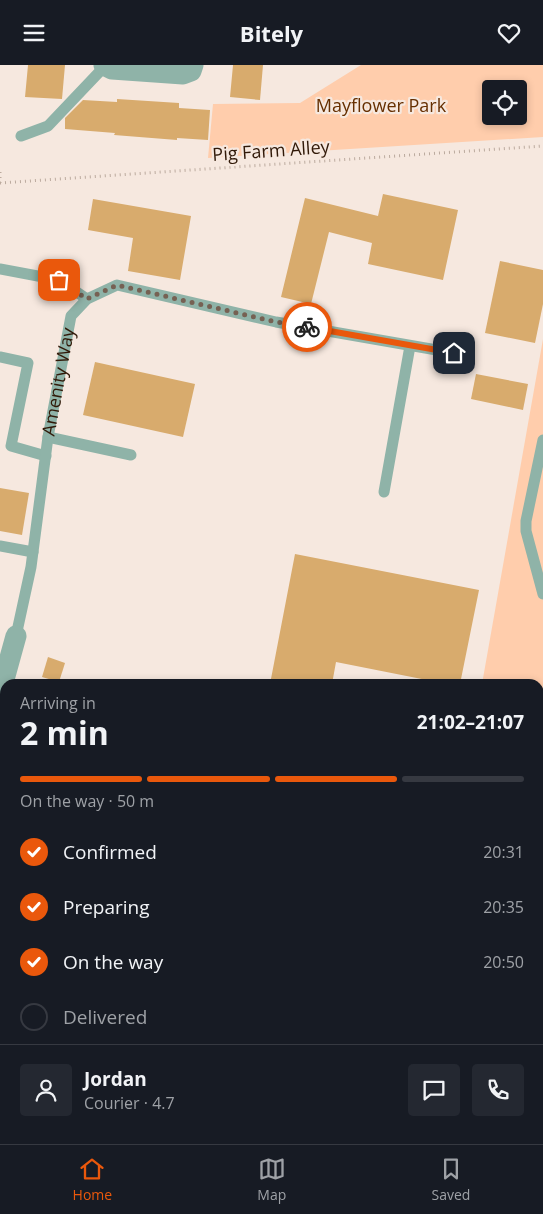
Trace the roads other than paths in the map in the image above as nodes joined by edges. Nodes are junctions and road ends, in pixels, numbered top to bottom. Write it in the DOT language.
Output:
graph roads {
  1 [pos="105,65"];
  2 [pos="193,65"];
  3 [pos="21,136"];
  4 [pos="0,269"];
  5 [pos="87,299"];
  6 [pos="410,346"];
  7 [pos="454,353"];
  8 [pos="0,357"];
  9 [pos="48,437"];
  10 [pos="543,440"];
  11 [pos="130,455"];
  12 [pos="46,456"];
  13 [pos="384,492"];
  14 [pos="0,546"];
  15 [pos="33,552"];
  16 [pos="543,594"];
  17 [pos="16,636"];
  18 [pos="4,679"];
  1 -- 2 [label="street"];
  1 -- 3 [label="lane"];
  4 -- 5 [label="lane"];
  5 -- 6 [label="lane, Amenity Way"];
  5 -- 9 [label="lane, Amenity Way"];
  6 -- 7 [label="lane, Amenity Way"];
  6 -- 13 [label="lane"];
  8 -- 12 [label="lane"];
  9 -- 11 [label="lane"];
  9 -- 12 [label="lane, Amenity Way"];
  10 -- 16 [label="lane"];
  12 -- 15 [label="lane, Amenity Way"];
  14 -- 15 [label="lane"];
  15 -- 17 [label="lane, Amenity Way"];
  17 -- 18 [label="street, Amenity Way"];
}
